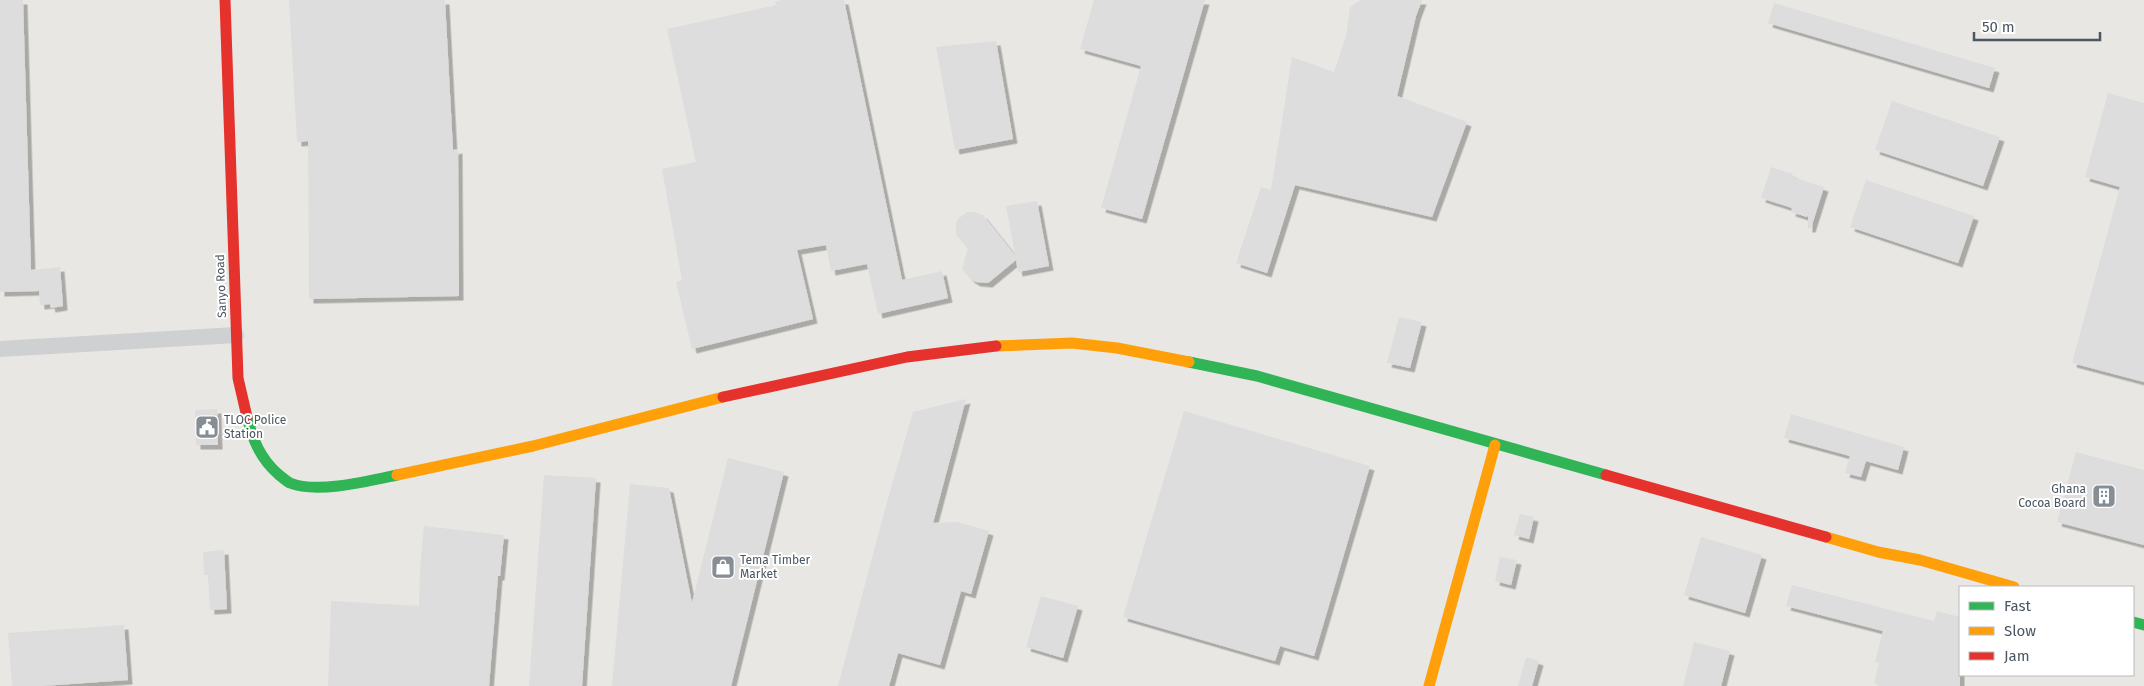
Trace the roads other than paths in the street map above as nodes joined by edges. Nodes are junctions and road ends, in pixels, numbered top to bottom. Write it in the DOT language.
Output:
graph roads {
  1 [pos="225,0"];
  2 [pos="236,335"];
  3 [pos="0,349"];
  4 [pos="1495,445"];
  5 [pos="2011,586"];
  6 [pos="1429,686"];
  1 -- 2 [label="street, Sanyo Road"];
  2 -- 3 [label="street"];
  2 -- 4 [label="street, Sanyo Road"];
  4 -- 5 [label="street, Sanyo Road"];
  4 -- 6 [label="street"];
}
